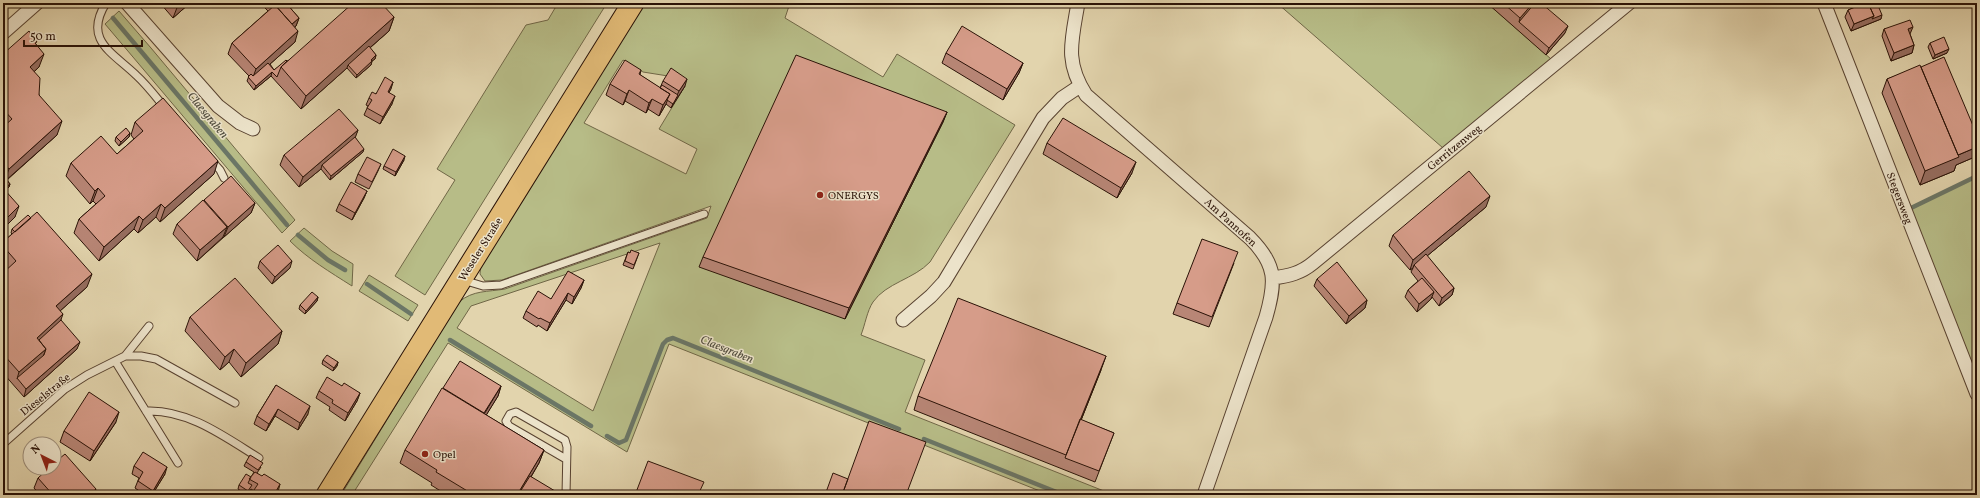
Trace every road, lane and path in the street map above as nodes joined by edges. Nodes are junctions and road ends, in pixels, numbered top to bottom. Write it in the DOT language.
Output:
graph roads {
  1 [pos="37,3"];
  2 [pos="106,3"];
  3 [pos="127,3"];
  4 [pos="633,3"];
  5 [pos="1078,3"];
  6 [pos="1629,3"];
  7 [pos="1824,3"];
  8 [pos="3,33"];
  9 [pos="1080,86"];
  10 [pos="172,116"];
  11 [pos="253,129"];
  12 [pos="206,154"];
  13 [pos="224,178"];
  14 [pos="704,214"];
  15 [pos="1273,278"];
  16 [pos="461,279"];
  17 [pos="903,320"];
  18 [pos="149,326"];
  19 [pos="125,356"];
  20 [pos="115,361"];
  21 [pos="1977,394"];
  22 [pos="235,403"];
  23 [pos="146,411"];
  24 [pos="3,444"];
  25 [pos="259,458"];
  26 [pos="566,459"];
  27 [pos="178,464"];
  28 [pos="327,495"];
  29 [pos="566,495"];
  30 [pos="1204,495"];
  1 -- 8 [label="street"];
  2 -- 10 [label="lane"];
  3 -- 11 [label="street"];
  4 -- 16 [label="main road, Weseler Straße"];
  5 -- 9 [label="street, Am Pannofen"];
  6 -- 15 [label="street, Gerritzenweg"];
  7 -- 21 [label="street, Stegersweg"];
  9 -- 15 [label="street, Am Pannofen"];
  9 -- 17 [label="street"];
  12 -- 13 [label="lane"];
  14 -- 16 [label="lane"];
  15 -- 30 [label="street, Am Pannofen"];
  16 -- 28 [label="main road, Weseler Straße"];
  18 -- 19 [label="lane"];
  19 -- 20 [label="lane, Dieselstraße"];
  19 -- 22 [label="lane"];
  20 -- 23 [label="lane"];
  20 -- 24 [label="lane, Dieselstraße"];
  23 -- 25 [label="lane"];
  23 -- 27 [label="lane"];
  26 -- 26 [label="lane"];
  26 -- 29 [label="lane"];
}
